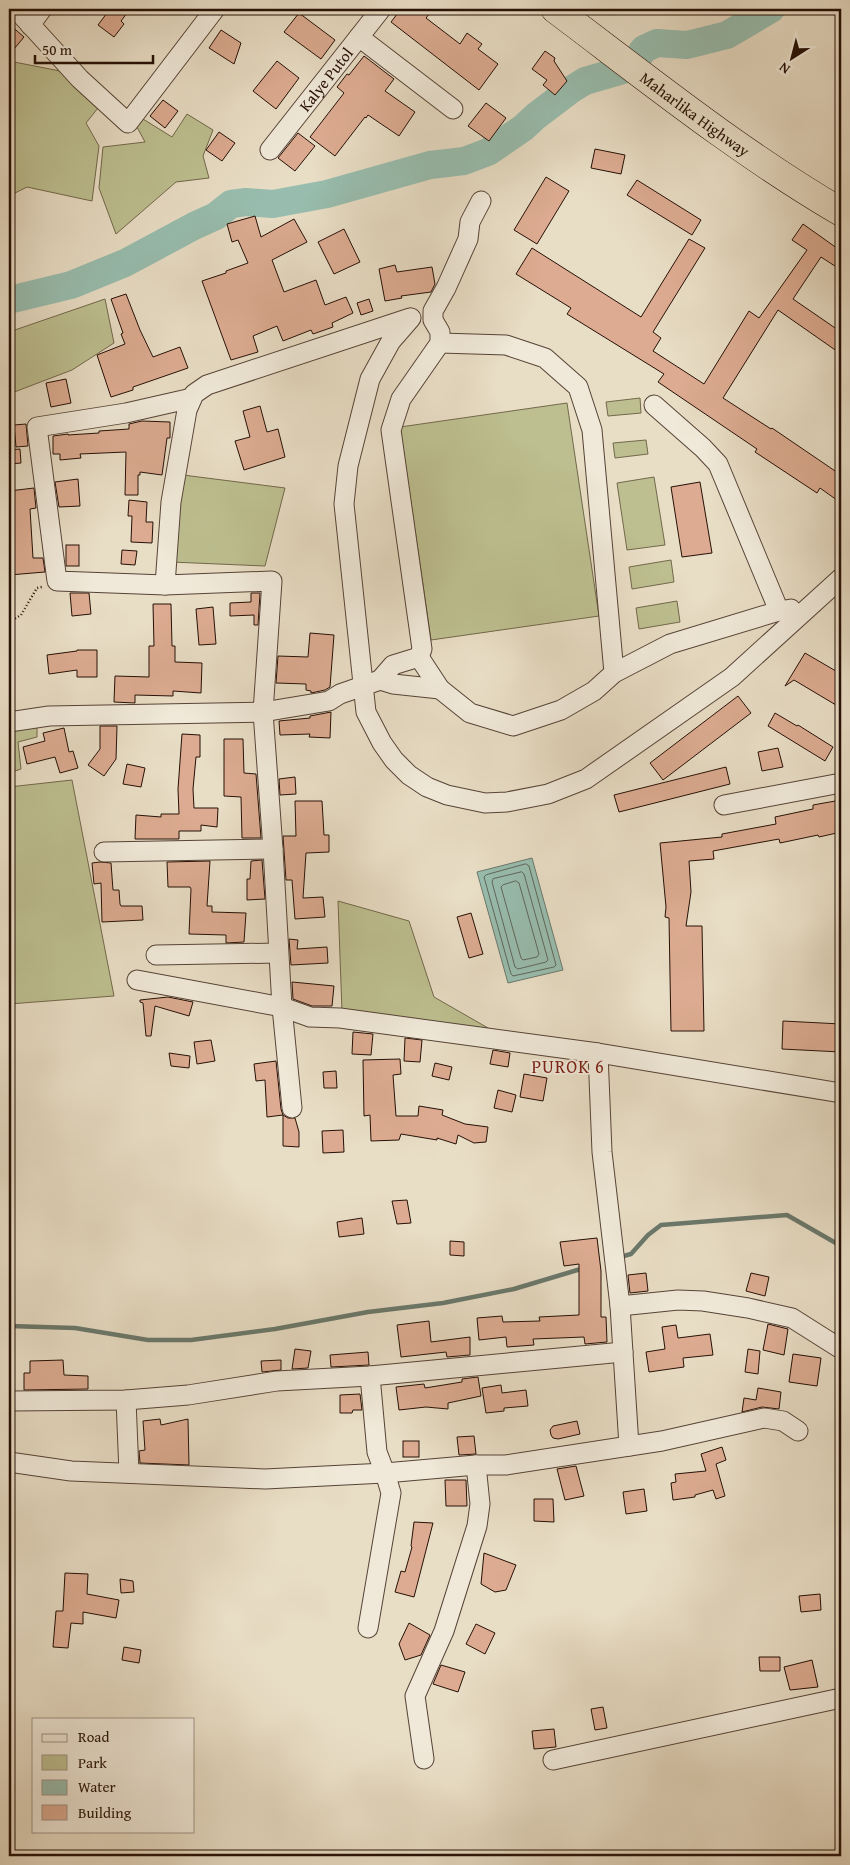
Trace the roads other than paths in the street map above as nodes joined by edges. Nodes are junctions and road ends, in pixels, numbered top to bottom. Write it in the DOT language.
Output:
graph roads {
  1 [pos="16,9"];
  2 [pos="42,9"];
  3 [pos="215,9"];
  4 [pos="381,9"];
  5 [pos="555,9"];
  6 [pos="30,24"];
  7 [pos="359,38"];
  8 [pos="453,109"];
  9 [pos="270,150"];
  10 [pos="481,200"];
  11 [pos="841,212"];
  12 [pos="433,311"];
  13 [pos="410,318"];
  14 [pos="440,343"];
  15 [pos="192,398"];
  16 [pos="654,405"];
  17 [pos="841,578"];
  18 [pos="165,585"];
  19 [pos="812,606"];
  20 [pos="779,611"];
  21 [pos="419,657"];
  22 [pos="614,673"];
  23 [pos="372,683"];
  24 [pos="440,689"];
  25 [pos="263,712"];
  26 [pos="9,722"];
  27 [pos="841,783"];
  28 [pos="724,805"];
  29 [pos="274,849"];
  30 [pos="104,852"];
  31 [pos="278,953"];
  32 [pos="156,955"];
  33 [pos="137,980"];
  34 [pos="282,1007"];
  35 [pos="598,1054"];
  36 [pos="841,1093"];
  37 [pos="292,1108"];
  38 [pos="620,1306"];
  39 [pos="841,1349"];
  40 [pos="623,1352"];
  41 [pos="370,1376"];
  42 [pos="126,1400"];
  43 [pos="9,1401"];
  44 [pos="798,1431"];
  45 [pos="629,1446"];
  46 [pos="9,1462"];
  47 [pos="476,1465"];
  48 [pos="130,1473"];
  49 [pos="386,1474"];
  50 [pos="368,1628"];
  51 [pos="841,1698"];
  52 [pos="424,1760"];
  53 [pos="553,1760"];
  1 -- 6 [label="street"];
  2 -- 6 [label="street"];
  3 -- 6 [label="street"];
  4 -- 7 [label="street, Kalye Putol"];
  5 -- 11 [label="highway, Maharlika Highway"];
  7 -- 8 [label="street"];
  7 -- 9 [label="street, Kalye Putol"];
  10 -- 12 [label="street"];
  12 -- 13 [label="street"];
  12 -- 14 [label="street"];
  13 -- 15 [label="street"];
  13 -- 23 [label="street"];
  14 -- 21 [label="street"];
  14 -- 22 [label="street"];
  15 -- 18 [label="street"];
  15 -- 18 [label="street"];
  16 -- 20 [label="street"];
  17 -- 19 [label="street"];
  18 -- 25 [label="street"];
  19 -- 20 [label="street"];
  19 -- 23 [label="street"];
  20 -- 22 [label="street"];
  21 -- 23 [label="street"];
  21 -- 24 [label="street"];
  22 -- 24 [label="street"];
  23 -- 24 [label="street"];
  23 -- 25 [label="street"];
  25 -- 26 [label="street"];
  25 -- 29 [label="street"];
  27 -- 28 [label="street"];
  29 -- 30 [label="street"];
  29 -- 31 [label="street"];
  31 -- 32 [label="street"];
  31 -- 34 [label="street"];
  33 -- 34 [label="street"];
  34 -- 35 [label="street"];
  34 -- 37 [label="street"];
  35 -- 36 [label="street"];
  35 -- 38 [label="street"];
  38 -- 39 [label="street"];
  38 -- 40 [label="street"];
  40 -- 41 [label="street"];
  40 -- 45 [label="street"];
  41 -- 42 [label="street"];
  41 -- 49 [label="street"];
  42 -- 43 [label="street"];
  42 -- 48 [label="street"];
  44 -- 45 [label="street"];
  45 -- 47 [label="street"];
  46 -- 48 [label="street"];
  47 -- 49 [label="street"];
  47 -- 52 [label="street"];
  48 -- 49 [label="street"];
  49 -- 50 [label="street"];
  51 -- 53 [label="street"];
}
